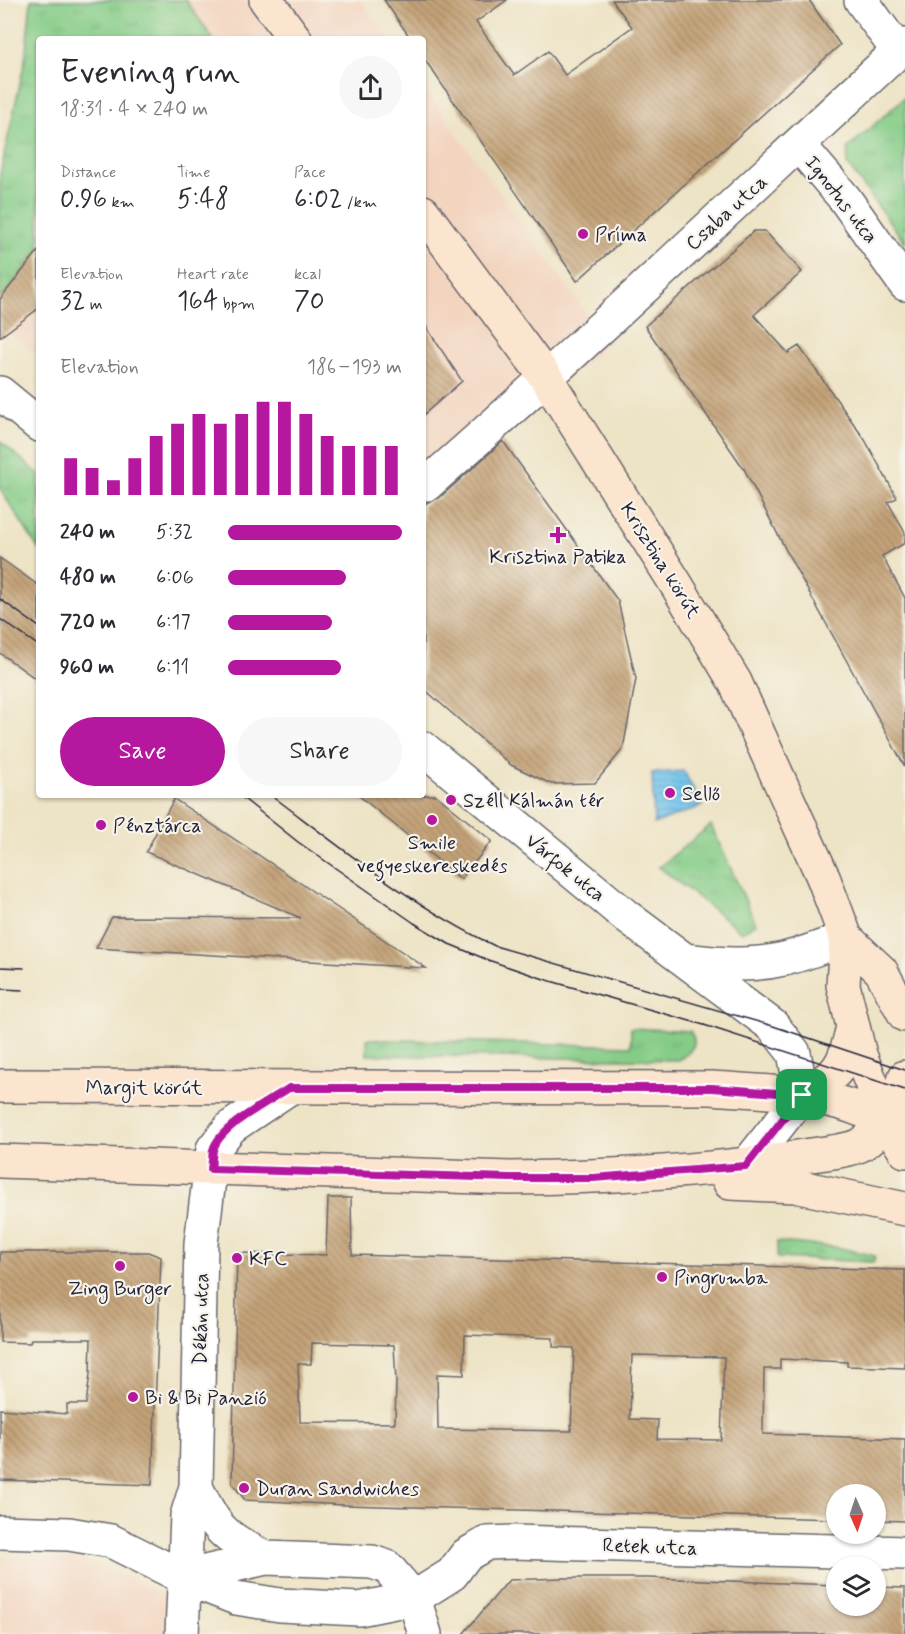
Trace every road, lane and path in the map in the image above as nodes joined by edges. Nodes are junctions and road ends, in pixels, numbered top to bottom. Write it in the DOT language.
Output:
graph roads {
  1 [pos="266,0"];
  2 [pos="861,0"];
  3 [pos="293,36"];
  4 [pos="901,48"];
  5 [pos="799,145"];
  6 [pos="426,216"];
  7 [pos="905,284"];
  8 [pos="547,379"];
  9 [pos="0,393"];
  10 [pos="36,423"];
  11 [pos="426,483"];
  12 [pos="426,751"];
  13 [pos="846,938"];
  14 [pos="684,959"];
  15 [pos="905,1015"];
  16 [pos="853,1028"];
  17 [pos="905,1077"];
  18 [pos="0,1086"];
  19 [pos="289,1088"];
  20 [pos="802,1095"];
  21 [pos="896,1129"];
  22 [pos="905,1151"];
  23 [pos="0,1161"];
  24 [pos="746,1166"];
  25 [pos="211,1169"];
  26 [pos="593,1178"];
  27 [pos="905,1209"];
  28 [pos="196,1487"];
  29 [pos="0,1532"];
  30 [pos="905,1553"];
  31 [pos="266,1558"];
  32 [pos="183,1577"];
  33 [pos="414,1598"];
  34 [pos="182,1634"];
  35 [pos="425,1634"];
  1 -- 3 [label="main road"];
  2 -- 4 [label="street"];
  4 -- 5 [label="street, Csaba utca"];
  5 -- 7 [label="street, Ignotus utca"];
  5 -- 8 [label="street, Csaba utca"];
  6 -- 8 [label="main road, Krisztina körút"];
  8 -- 11 [label="street, Csaba utca"];
  8 -- 13 [label="main road, Krisztina körút"];
  9 -- 10 [label="street"];
  12 -- 14 [label="street, Várfok utca"];
  13 -- 14 [label="street, Várfok utca"];
  13 -- 15 [label="main road, Krisztina körút"];
  13 -- 16 [label="main road, Krisztina körút"];
  14 -- 20 [label="street, Várfok utca"];
  16 -- 20 [label="main road"];
  16 -- 21 [label="main road"];
  17 -- 21 [label="main road"];
  18 -- 19 [label="main road, Margit körút"];
  19 -- 20 [label="main road"];
  19 -- 25 [label="street"];
  20 -- 21 [label="main road"];
  20 -- 24 [label="street"];
  21 -- 22 [label="main road"];
  21 -- 24 [label="main road"];
  23 -- 25 [label="main road"];
  24 -- 26 [label="main road"];
  25 -- 26 [label="main road"];
  25 -- 28 [label="street, Dékán utca"];
  26 -- 27 [label="main road"];
  28 -- 31 [label="street"];
  28 -- 32 [label="street, Dékán utca"];
  29 -- 32 [label="street, Retek utca"];
  30 -- 33 [label="street, Retek utca"];
  31 -- 32 [label="street"];
  31 -- 33 [label="street"];
  32 -- 33 [label="street, Retek utca"];
  32 -- 34 [label="street, Dékán utca"];
  33 -- 35 [label="street"];
}
